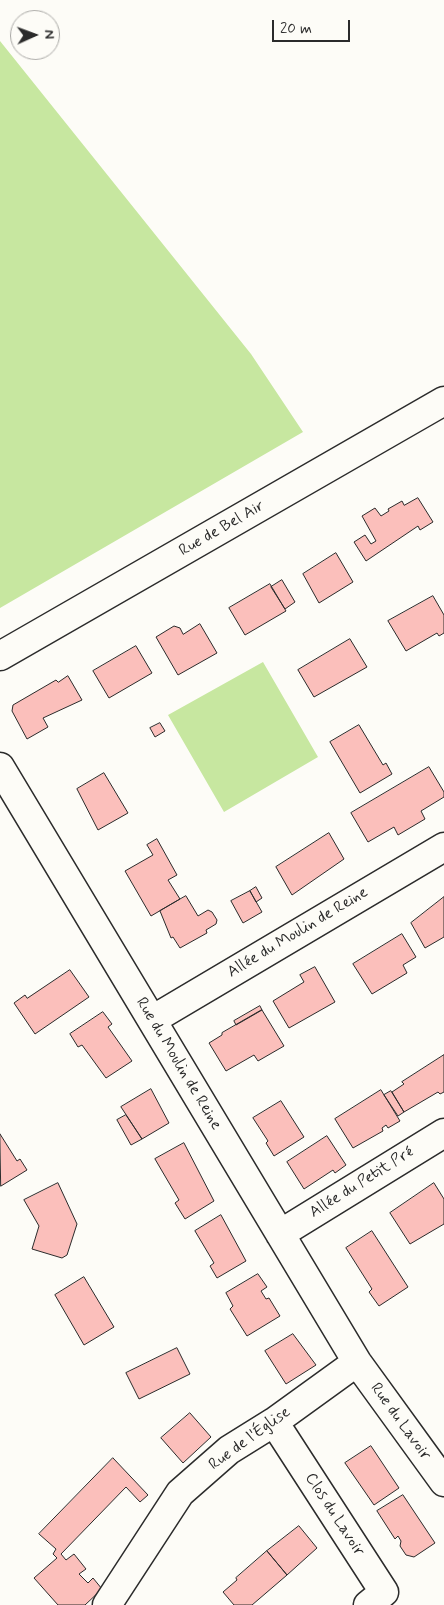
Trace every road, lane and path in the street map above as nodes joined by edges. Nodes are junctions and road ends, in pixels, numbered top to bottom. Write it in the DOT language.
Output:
graph roads {
  1 [pos="444,401"];
  2 [pos="0,656"];
  3 [pos="0,767"];
  4 [pos="444,847"];
  5 [pos="152,1020"];
  6 [pos="444,1133"];
  7 [pos="280,1234"];
  8 [pos="357,1362"];
  9 [pos="274,1422"];
  10 [pos="444,1482"];
  11 [pos="107,1605"];
  12 [pos="368,1605"];
  1 -- 2 [label="street, Rue de Bel Air"];
  3 -- 5 [label="street, Rue du Moulin de Reine"];
  4 -- 5 [label="street, Allée du Moulin de Reine"];
  5 -- 7 [label="street, Rue du Moulin de Reine"];
  6 -- 7 [label="street, Allée du Petit Pré"];
  7 -- 8 [label="street, Rue du Moulin de Reine"];
  8 -- 9 [label="street, Rue de l'Église"];
  8 -- 10 [label="street, Rue du Lavoir"];
  9 -- 11 [label="street, Rue de l'Église"];
  9 -- 12 [label="street, Clos du Lavoir"];
}
